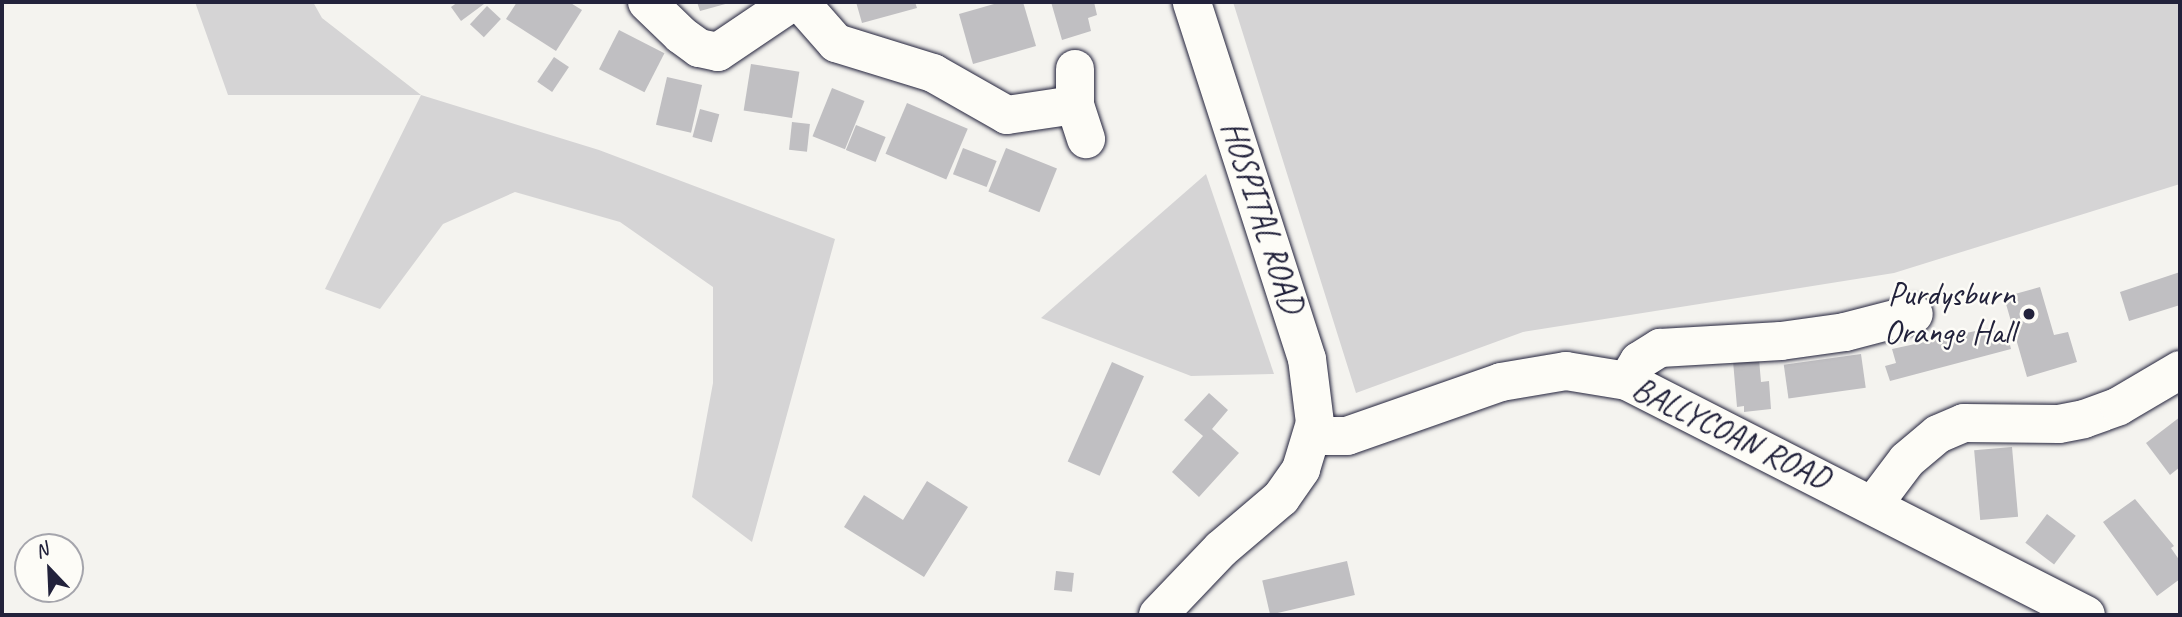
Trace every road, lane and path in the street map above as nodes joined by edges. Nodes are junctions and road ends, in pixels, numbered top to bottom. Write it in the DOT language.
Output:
graph roads {
  1 [pos="647,2"];
  2 [pos="792,2"];
  3 [pos="800,2"];
  4 [pos="1192,2"];
  5 [pos="1079,105"];
  6 [pos="1914,314"];
  7 [pos="2180,370"];
  8 [pos="1627,381"];
  9 [pos="1314,436"];
  10 [pos="1873,505"];
  11 [pos="1158,615"];
  12 [pos="2086,615"];
  1 -- 2 [label="street"];
  3 -- 5 [label="street"];
  4 -- 9 [label="street, HOSPITAL ROAD"];
  6 -- 8 [label="street"];
  7 -- 10 [label="street"];
  8 -- 9 [label="street, BALLYCOAN ROAD"];
  8 -- 10 [label="street, BALLYCOAN ROAD"];
  9 -- 11 [label="street"];
  10 -- 12 [label="street, BALLYCOAN ROAD"];
}
